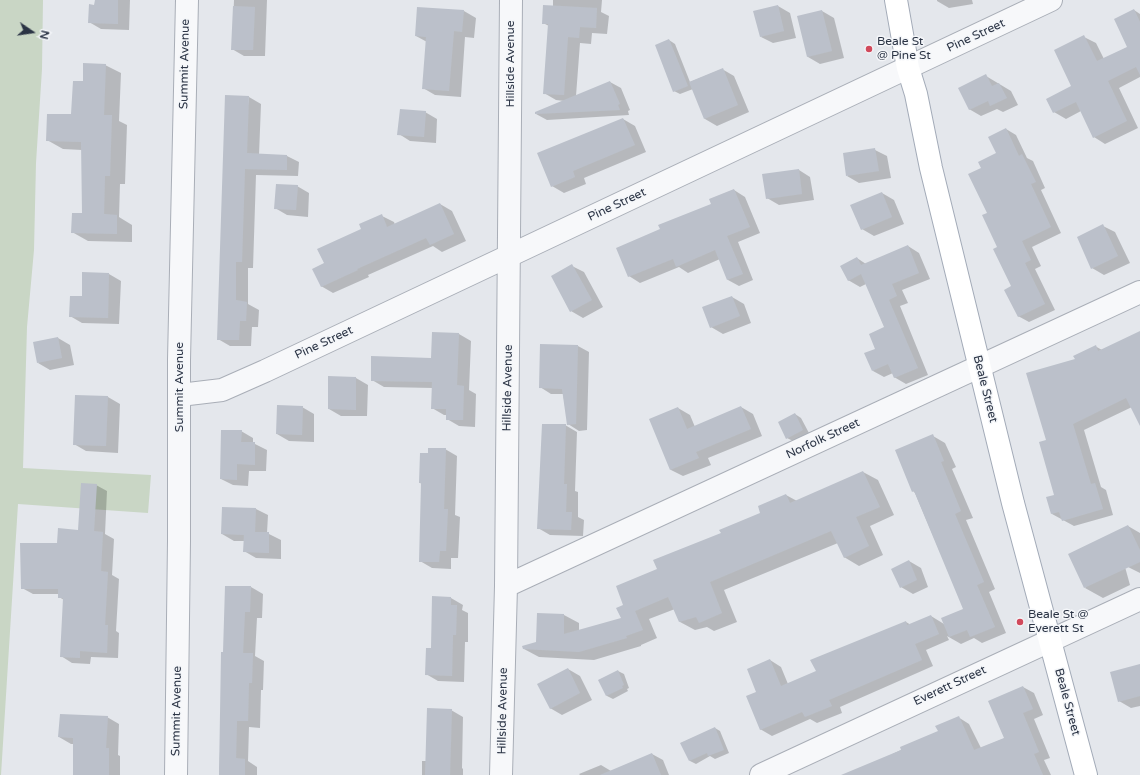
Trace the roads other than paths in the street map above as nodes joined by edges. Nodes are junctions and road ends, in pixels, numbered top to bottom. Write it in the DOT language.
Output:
graph roads {
  1 [pos="187,0"];
  2 [pos="512,0"];
  3 [pos="896,0"];
  4 [pos="1051,0"];
  5 [pos="908,68"];
  6 [pos="510,256"];
  7 [pos="1140,292"];
  8 [pos="979,366"];
  9 [pos="180,395"];
  10 [pos="506,586"];
  11 [pos="1140,599"];
  12 [pos="1050,640"];
  13 [pos="176,775"];
  14 [pos="501,775"];
  15 [pos="761,775"];
  16 [pos="1086,775"];
  1 -- 9 [label="street, Summit Avenue"];
  2 -- 6 [label="street, Hillside Avenue"];
  3 -- 5 [label="main road, Beale Street"];
  4 -- 5 [label="street, Pine Street"];
  5 -- 6 [label="street, Pine Street"];
  5 -- 8 [label="main road, Beale Street"];
  6 -- 9 [label="street, Pine Street"];
  6 -- 10 [label="street, Hillside Avenue"];
  7 -- 8 [label="street, Norfolk Street"];
  8 -- 10 [label="street, Norfolk Street"];
  8 -- 12 [label="main road, Beale Street"];
  9 -- 13 [label="street, Summit Avenue"];
  10 -- 14 [label="street, Hillside Avenue"];
  11 -- 12 [label="street, Everett Street"];
  12 -- 15 [label="street, Everett Street"];
  12 -- 16 [label="main road, Beale Street"];
}
